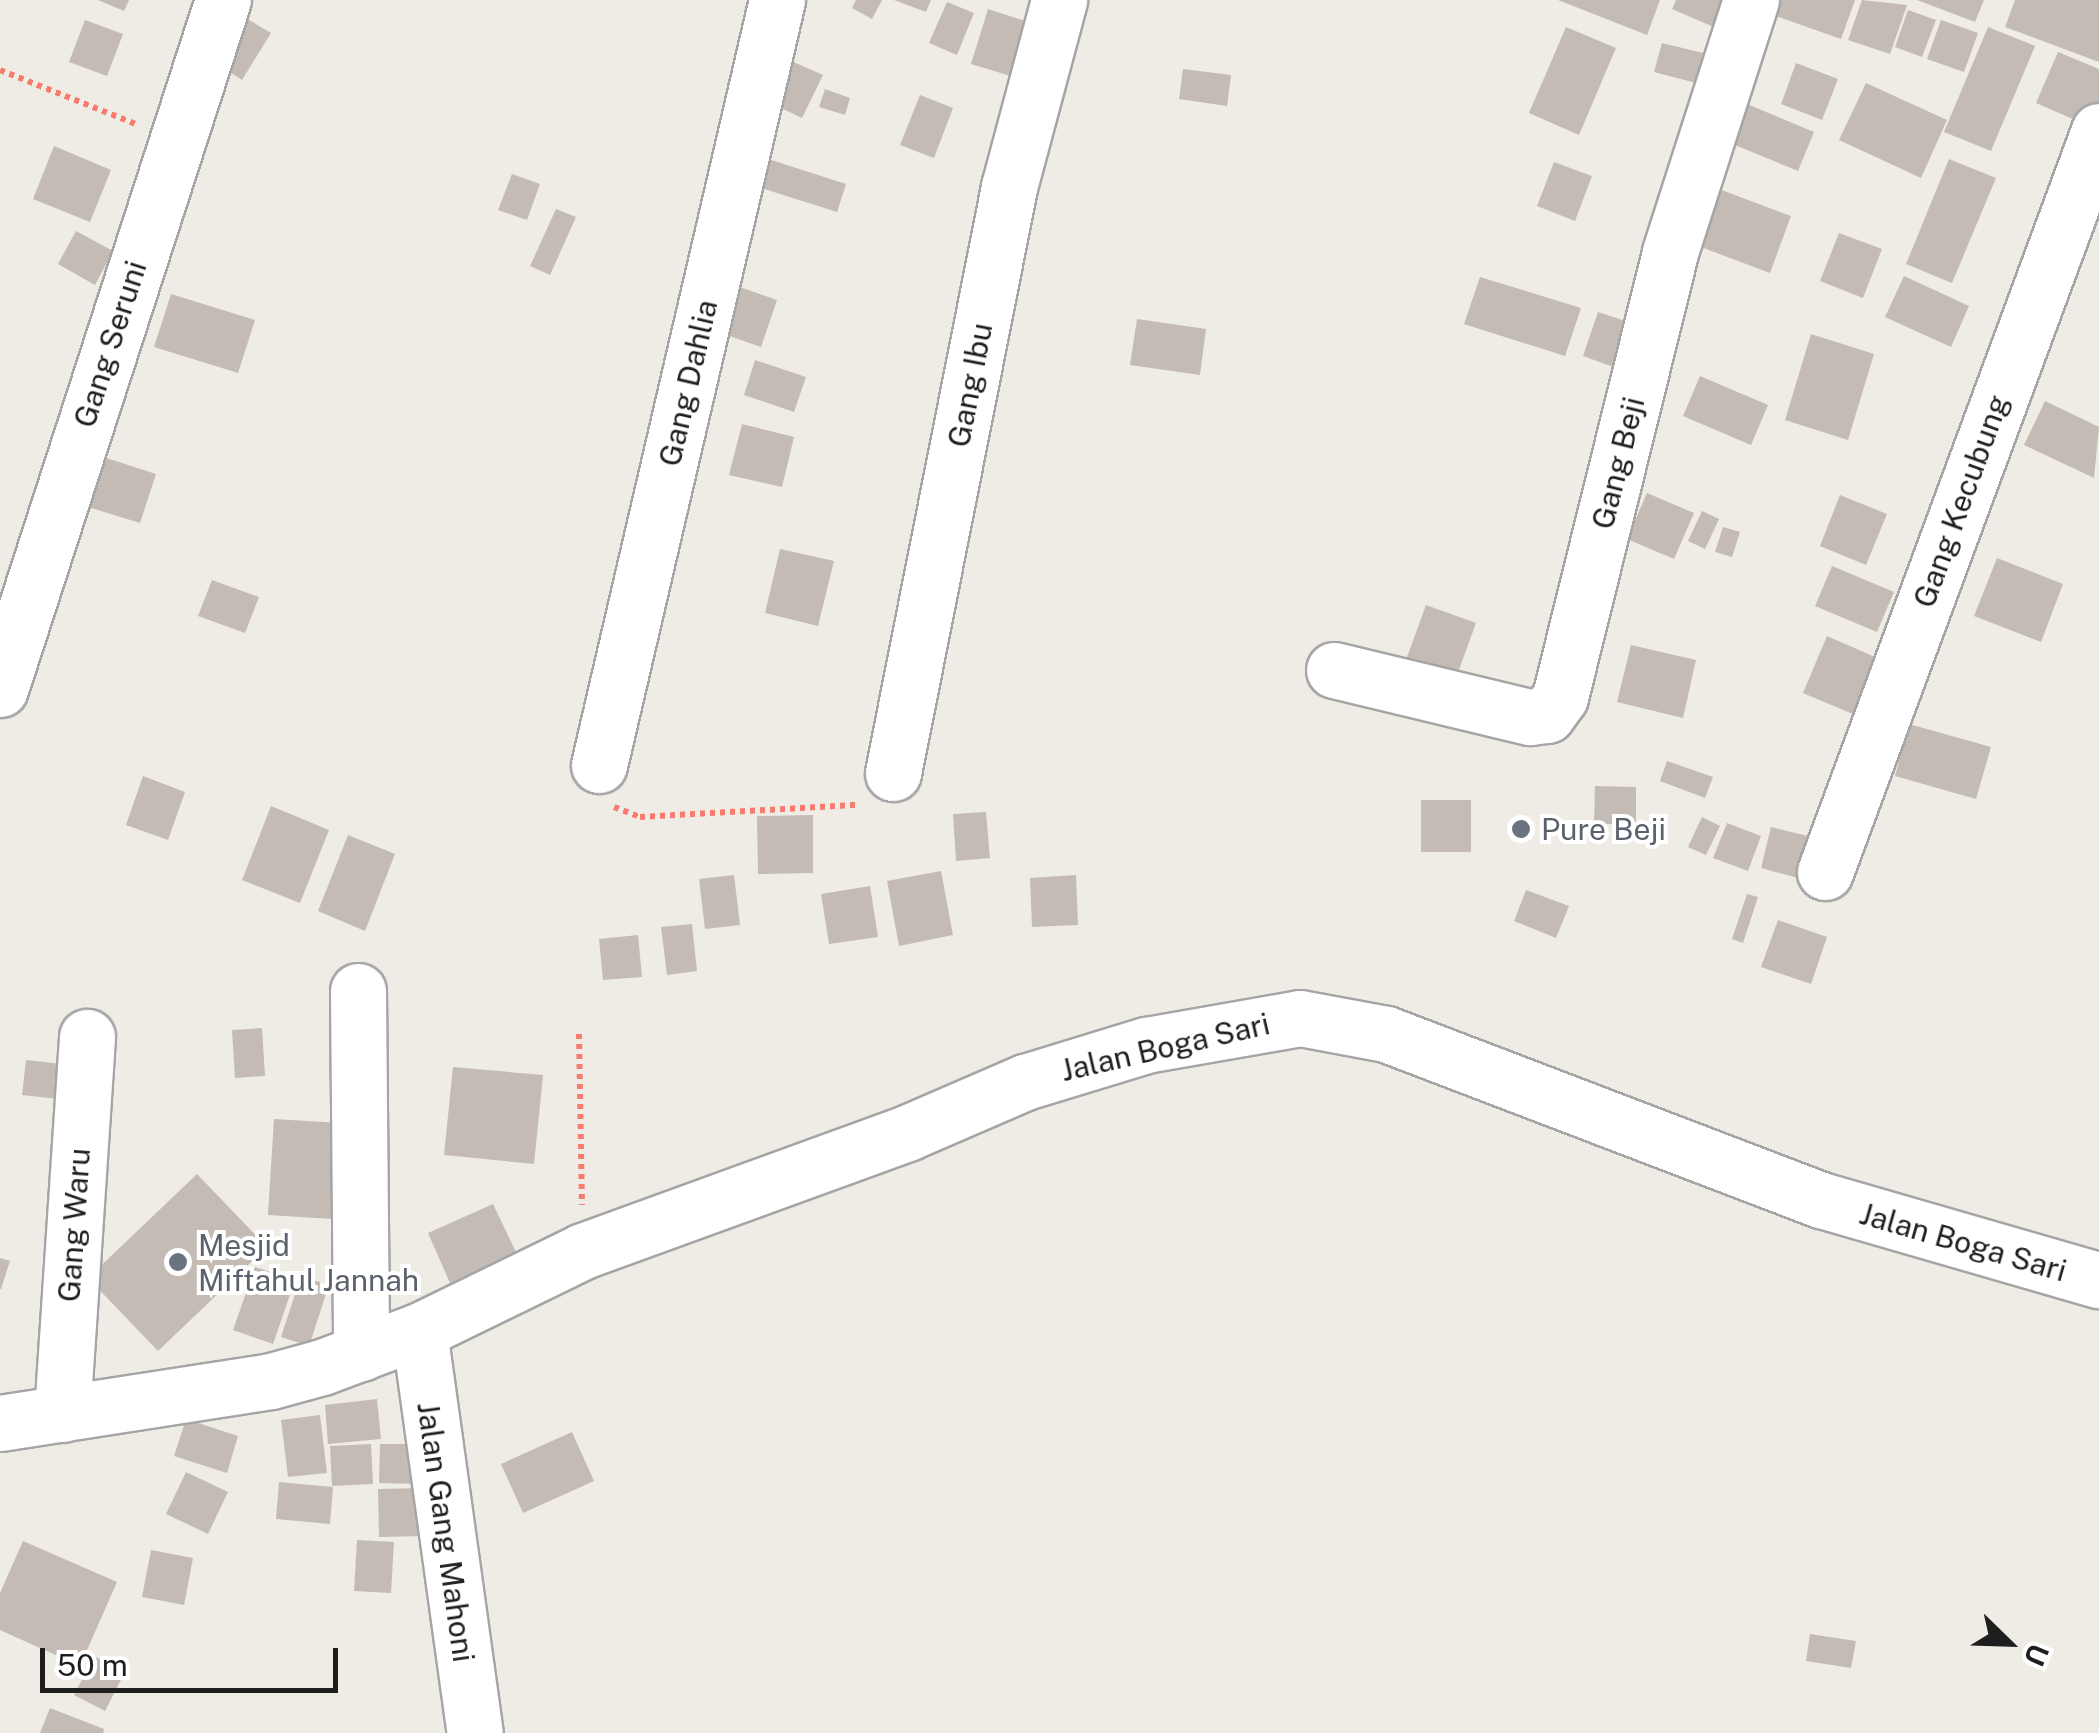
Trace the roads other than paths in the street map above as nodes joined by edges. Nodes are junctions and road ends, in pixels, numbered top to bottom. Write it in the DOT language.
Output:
graph roads {
  1 [pos="223,0"];
  2 [pos="777,0"];
  3 [pos="1059,0"];
  4 [pos="1751,0"];
  5 [pos="2099,131"];
  6 [pos="1334,670"];
  7 [pos="0,688"];
  8 [pos="599,765"];
  9 [pos="893,773"];
  10 [pos="1824,872"];
  11 [pos="358,991"];
  12 [pos="87,1037"];
  13 [pos="2099,1280"];
  14 [pos="418,1330"];
  15 [pos="361,1353"];
  16 [pos="62,1414"];
  17 [pos="0,1422"];
  18 [pos="474,1733"];
  1 -- 7 [label="street, Gang Seruni"];
  2 -- 8 [label="street, Gang Dahlia"];
  3 -- 9 [label="street, Gang Ibu"];
  4 -- 6 [label="street, Gang Beji"];
  5 -- 10 [label="street, Gang Kecubung"];
  11 -- 15 [label="street"];
  12 -- 16 [label="street, Gang Waru"];
  13 -- 14 [label="street, Jalan Boga Sari"];
  14 -- 15 [label="street, Jalan Boga Sari"];
  14 -- 18 [label="street, Jalan Gang Mahoni"];
  15 -- 16 [label="street, Jalan Boga Sari"];
  16 -- 17 [label="street, Jalan Boga Sari"];
}
